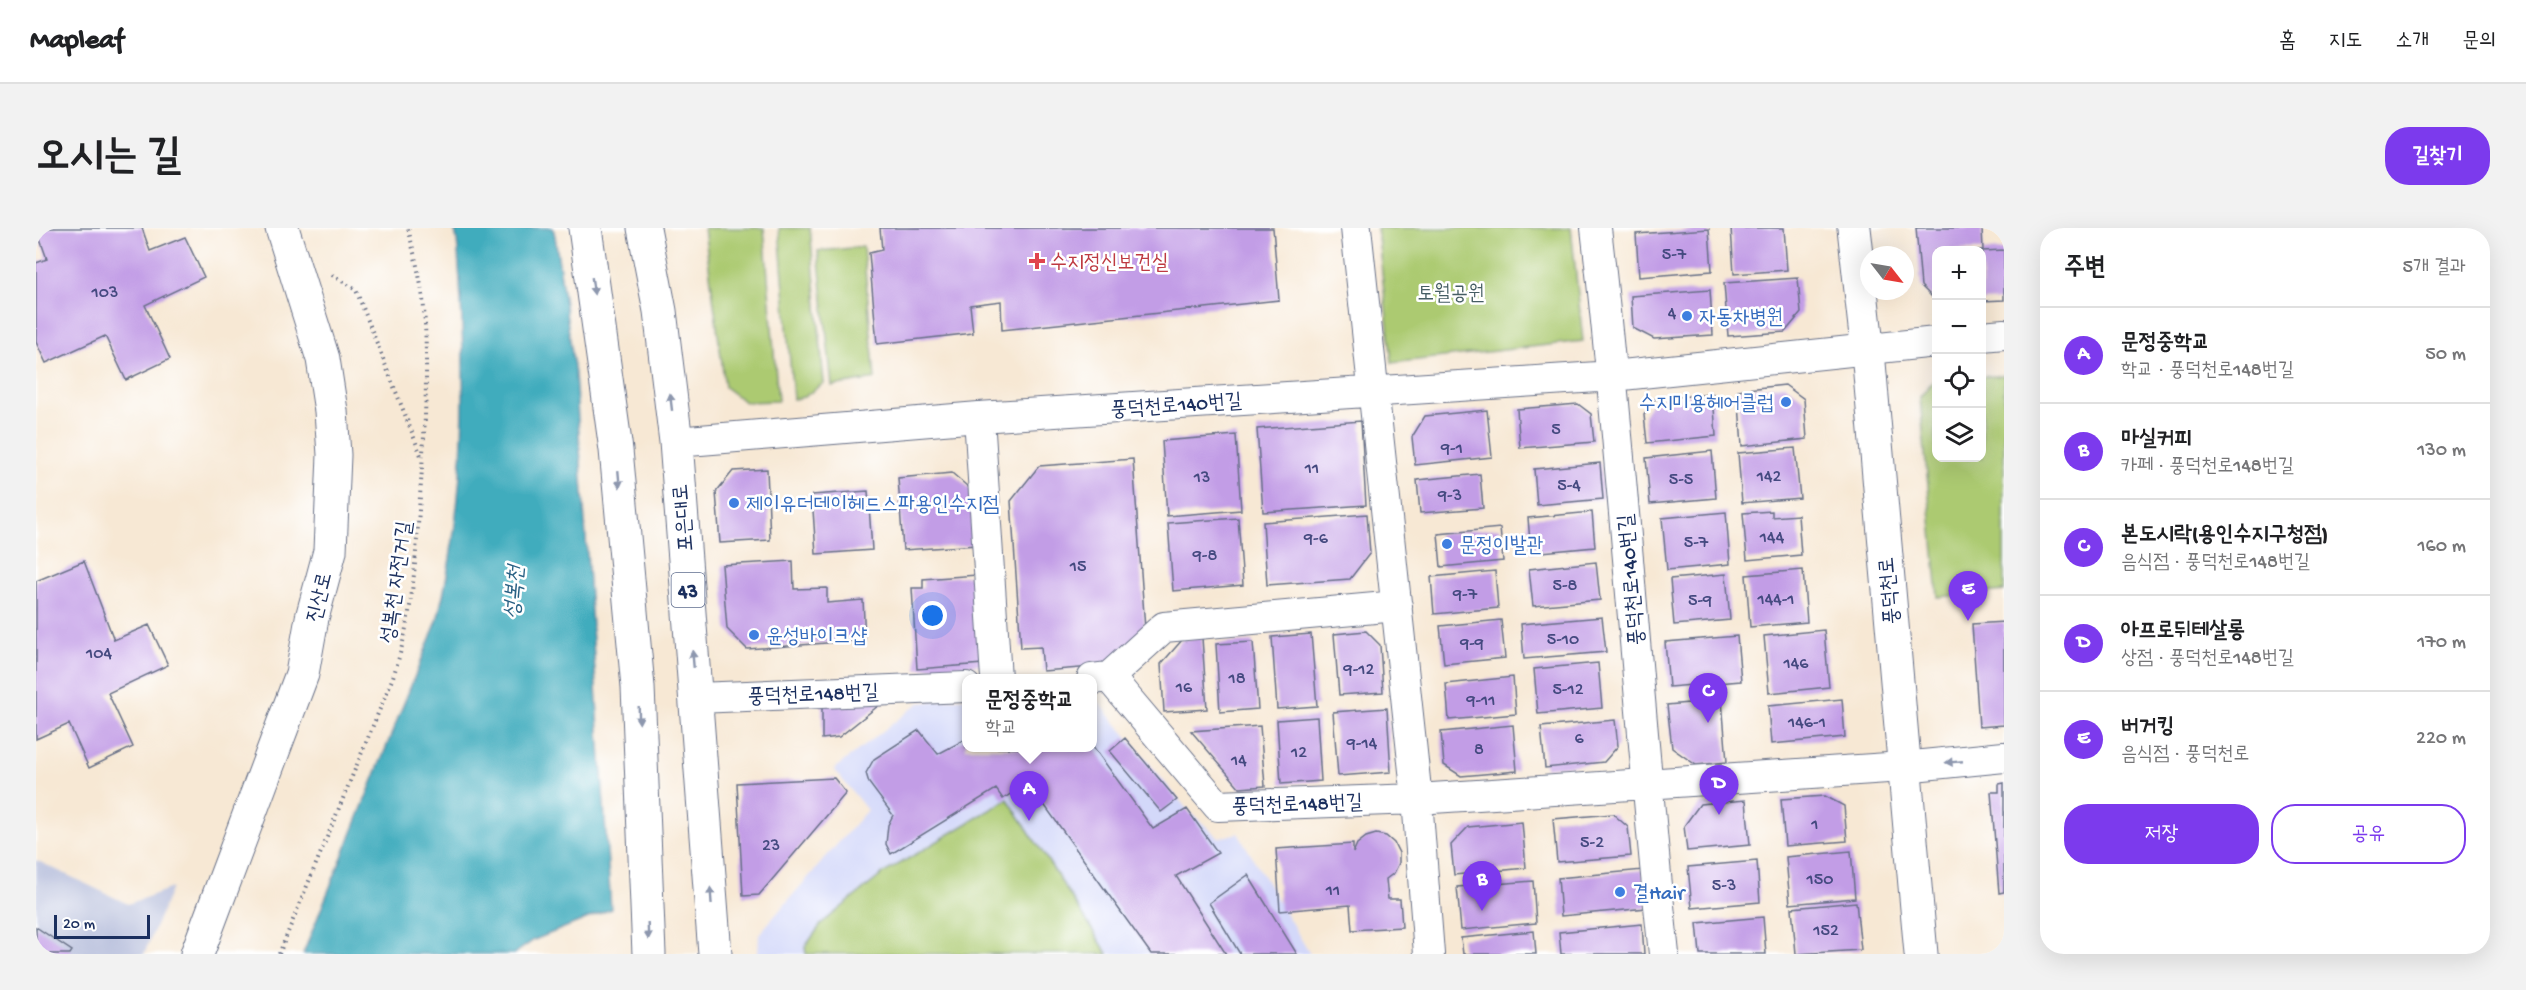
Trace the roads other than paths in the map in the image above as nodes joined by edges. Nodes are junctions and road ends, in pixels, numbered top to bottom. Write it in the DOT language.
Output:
graph roads {
  1 [pos="585,228"];
  2 [pos="644,228"];
  3 [pos="1356,228"];
  4 [pos="1596,228"];
  5 [pos="1854,228"];
  6 [pos="285,238"];
  7 [pos="2004,334"];
  8 [pos="1986,336"];
  9 [pos="1932,343"];
  10 [pos="1868,351"];
  11 [pos="1613,376"];
  12 [pos="1374,391"];
  13 [pos="979,417"];
  14 [pos="675,442"];
  15 [pos="1397,606"];
  16 [pos="996,674"];
  17 [pos="1101,678"];
  18 [pos="962,687"];
  19 [pos="697,698"];
  20 [pos="2004,757"];
  21 [pos="1904,767"];
  22 [pos="1646,783"];
  23 [pos="1417,800"];
  24 [pos="1425,907"];
  25 [pos="196,954"];
  26 [pos="649,954"];
  27 [pos="715,954"];
  28 [pos="1409,954"];
  29 [pos="1430,954"];
  30 [pos="1664,954"];
  31 [pos="1921,954"];
  1 -- 26 [label="main road, one-way"];
  14 -- 2 [label="main road, 포은대로 / 43, one-way"];
  3 -- 12 [label="street"];
  4 -- 11 [label="street"];
  5 -- 10 [label="main road, 풍덕천로"];
  6 -- 25 [label="main road, 진산로"];
  7 -- 8 [label="street"];
  9 -- 10 [label="street, 풍덕천로140번길"];
  10 -- 11 [label="street, 풍덕천로140번길"];
  10 -- 21 [label="main road, 풍덕천로"];
  11 -- 12 [label="street, 풍덕천로140번길"];
  11 -- 22 [label="street, 풍덕천로140번길"];
  12 -- 13 [label="street, 풍덕천로140번길"];
  12 -- 15 [label="street"];
  13 -- 14 [label="street, 풍덕천로140번길"];
  13 -- 16 [label="street"];
  19 -- 14 [label="main road, 포은대로 / 43, one-way"];
  15 -- 17 [label="street"];
  15 -- 23 [label="street"];
  17 -- 23 [label="street, 풍덕천로148번길"];
  18 -- 19 [label="street, 풍덕천로148번길"];
  27 -- 19 [label="main road, 포은대로 / 43, one-way"];
  20 -- 21 [label="street, 풍덕천로148번길, one-way"];
  21 -- 22 [label="street, 풍덕천로148번길"];
  21 -- 31 [label="main road, 풍덕천로"];
  22 -- 23 [label="street, 풍덕천로148번길"];
  22 -- 30 [label="street"];
  23 -- 24 [label="street"];
  24 -- 28 [label="street"];
  24 -- 29 [label="street"];
}
